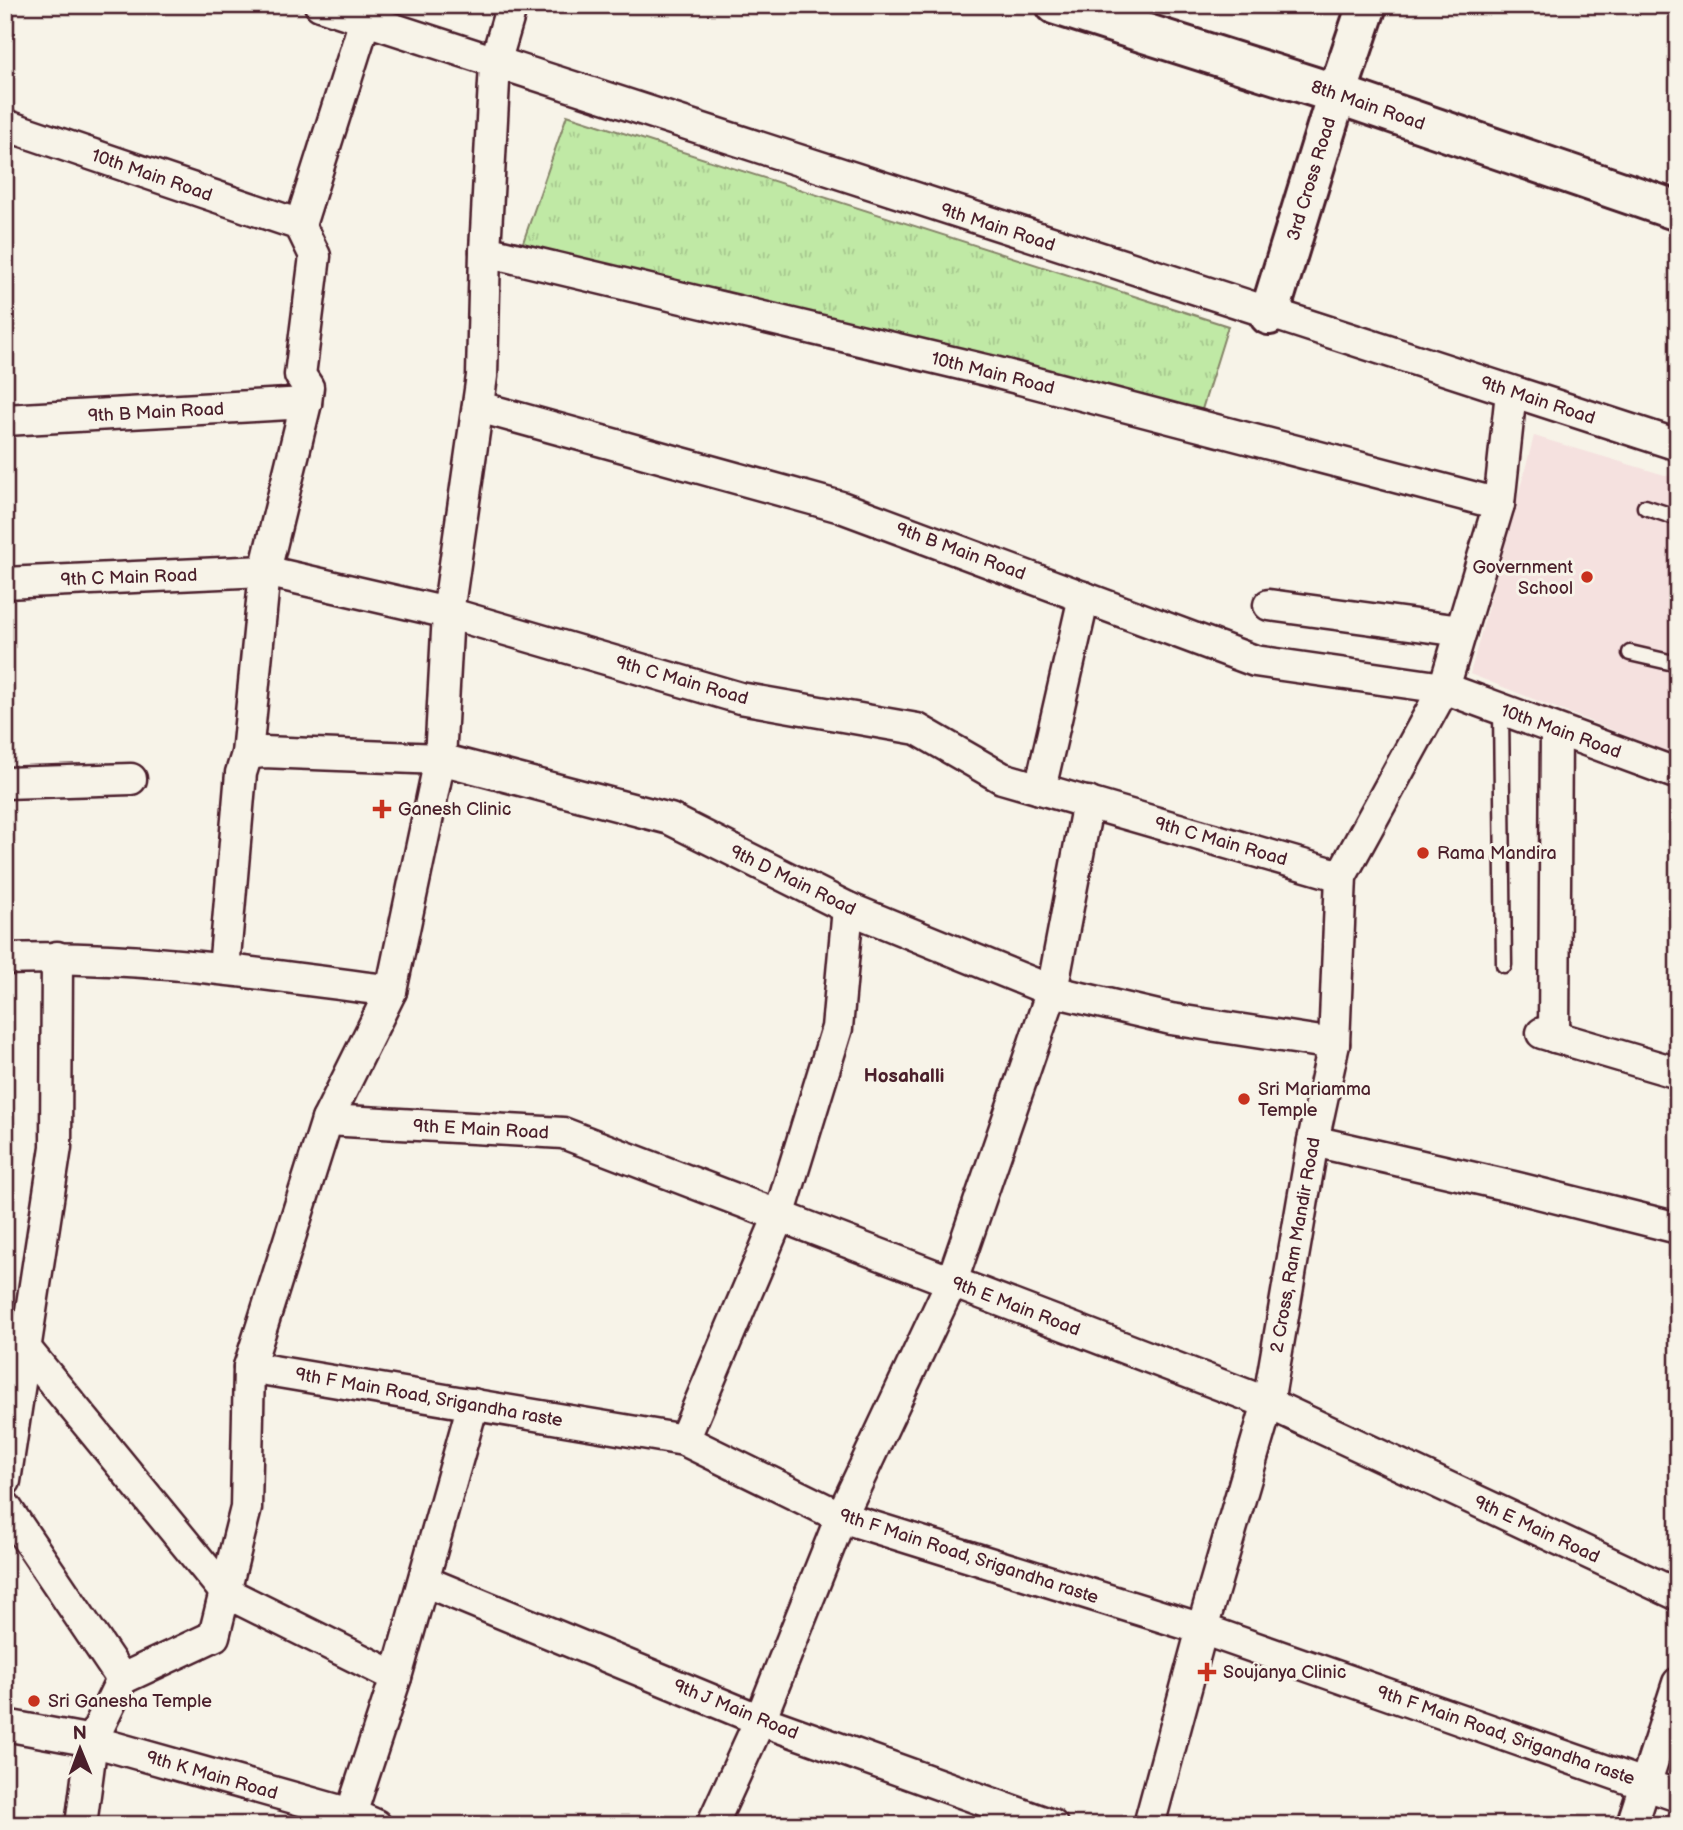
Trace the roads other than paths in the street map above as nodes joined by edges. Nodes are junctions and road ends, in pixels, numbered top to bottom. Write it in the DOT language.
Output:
graph roads {
  1 [pos="320,5"];
  2 [pos="512,5"];
  3 [pos="1056,5"];
  4 [pos="1367,5"];
  5 [pos="365,20"];
  6 [pos="495,63"];
  7 [pos="1337,94"];
  8 [pos="5,125"];
  9 [pos="1678,211"];
  10 [pos="300,225"];
  11 [pos="485,251"];
  12 [pos="1269,314"];
  13 [pos="1511,391"];
  14 [pos="306,403"];
  15 [pos="479,407"];
  16 [pos="5,420"];
  17 [pos="1678,445"];
  18 [pos="1499,504"];
  19 [pos="1645,507"];
  20 [pos="1678,518"];
  21 [pos="265,571"];
  22 [pos="5,583"];
  23 [pos="1084,597"];
  24 [pos="1269,604"];
  25 [pos="448,612"];
  26 [pos="1461,631"];
  27 [pos="1630,653"];
  28 [pos="1678,664"];
  29 [pos="1444,688"];
  30 [pos="1501,710"];
  31 [pos="1556,730"];
  32 [pos="247,754"];
  33 [pos="440,759"];
  34 [pos="1678,774"];
  35 [pos="131,779"];
  36 [pos="5,783"];
  37 [pos="1040,789"];
  38 [pos="1088,802"];
  39 [pos="1340,876"];
  40 [pos="848,908"];
  41 [pos="57,957"];
  42 [pos="5,959"];
  43 [pos="1504,965"];
  44 [pos="224,969"];
  45 [pos="391,991"];
  46 [pos="1052,991"];
  47 [pos="1334,1044"];
  48 [pos="1678,1073"];
  49 [pos="327,1120"];
  50 [pos="1313,1141"];
  51 [pos="779,1216"];
  52 [pos="1678,1228"];
  53 [pos="952,1282"];
  54 [pos="15,1341"];
  55 [pos="249,1367"];
  56 [pos="1268,1403"];
  57 [pos="473,1404"];
  58 [pos="684,1440"];
  59 [pos="5,1481"];
  60 [pos="5,1506"];
  61 [pos="841,1517"];
  62 [pos="424,1581"];
  63 [pos="225,1592"];
  64 [pos="1678,1595"];
  65 [pos="1202,1629"];
  66 [pos="396,1677"];
  67 [pos="122,1679"];
  68 [pos="1678,1683"];
  69 [pos="760,1720"];
  70 [pos="5,1725"];
  71 [pos="92,1741"];
  72 [pos="1644,1783"];
  73 [pos="1678,1796"];
  74 [pos="363,1819"];
  75 [pos="81,1825"];
  76 [pos="712,1825"];
  77 [pos="1052,1825"];
  78 [pos="1149,1825"];
  79 [pos="1632,1825"];
  1 -- 5 [label="street, 9th Main Road"];
  2 -- 6 [label="street"];
  3 -- 7 [label="street, 8th Main Road"];
  4 -- 7 [label="street, 3rd Cross Road"];
  5 -- 6 [label="street, 9th Main Road"];
  5 -- 10 [label="street"];
  6 -- 11 [label="street"];
  6 -- 12 [label="street, 9th Main Road"];
  7 -- 9 [label="street, 8th Main Road"];
  7 -- 12 [label="street, 3rd Cross Road"];
  8 -- 10 [label="street, 10th Main Road"];
  10 -- 14 [label="street"];
  11 -- 15 [label="street"];
  11 -- 18 [label="street, 10th Main Road"];
  12 -- 13 [label="street, 9th Main Road"];
  13 -- 17 [label="street, 9th Main Road"];
  13 -- 18 [label="street, 2 Cross, Ram Mandir Road"];
  14 -- 16 [label="street, 9th B Main Road"];
  14 -- 21 [label="street"];
  15 -- 23 [label="street, 9th B Main Road"];
  15 -- 25 [label="street"];
  18 -- 26 [label="street, 2 Cross, Ram Mandir Road"];
  19 -- 20 [label="lane"];
  21 -- 22 [label="street, 9th C Main Road"];
  21 -- 25 [label="street, 9th C Main Road"];
  21 -- 32 [label="street"];
  23 -- 29 [label="street, 9th B Main Road"];
  23 -- 37 [label="street"];
  24 -- 26 [label="street"];
  25 -- 33 [label="street"];
  25 -- 37 [label="street, 9th C Main Road"];
  26 -- 29 [label="street, 2 Cross, Ram Mandir Road"];
  27 -- 28 [label="lane"];
  29 -- 30 [label="street, 10th Main Road"];
  29 -- 39 [label="street, 2 Cross, Ram Mandir Road"];
  30 -- 31 [label="street, 10th Main Road"];
  30 -- 43 [label="lane"];
  31 -- 34 [label="street, 10th Main Road"];
  31 -- 48 [label="street"];
  32 -- 33 [label="street, 9th D Main Road"];
  32 -- 44 [label="street"];
  33 -- 40 [label="street, 9th D Main Road"];
  33 -- 45 [label="street"];
  35 -- 36 [label="street"];
  37 -- 38 [label="street, 9th C Main Road"];
  38 -- 39 [label="street, 9th C Main Road"];
  38 -- 46 [label="street"];
  39 -- 47 [label="street, 2 Cross, Ram Mandir Road"];
  40 -- 46 [label="street, 9th D Main Road"];
  40 -- 51 [label="street"];
  41 -- 42 [label="street"];
  41 -- 44 [label="street"];
  41 -- 54 [label="street"];
  44 -- 45 [label="street"];
  45 -- 49 [label="street"];
  46 -- 47 [label="street, 9th D Main Road"];
  46 -- 53 [label="street"];
  47 -- 50 [label="street, 2 Cross, Ram Mandir Road"];
  49 -- 51 [label="street, 9th E Main Road"];
  49 -- 55 [label="street"];
  50 -- 52 [label="street"];
  50 -- 56 [label="street, 2 Cross, Ram Mandir Road"];
  51 -- 53 [label="street, 9th E Main Road"];
  51 -- 58 [label="street"];
  53 -- 56 [label="street, 9th E Main Road"];
  53 -- 61 [label="street"];
  54 -- 59 [label="street"];
  54 -- 63 [label="street"];
  55 -- 57 [label="street, 9th F Main Road, Srigandha raste"];
  55 -- 63 [label="street"];
  56 -- 64 [label="street, 9th E Main Road"];
  56 -- 65 [label="street, 2 Cross, Ram Mandir Road"];
  57 -- 58 [label="street, 9th F Main Road, Srigandha raste"];
  57 -- 62 [label="street"];
  58 -- 61 [label="street, 9th F Main Road, Srigandha raste"];
  60 -- 67 [label="street"];
  61 -- 65 [label="street, 9th F Main Road, Srigandha raste"];
  61 -- 69 [label="street"];
  62 -- 66 [label="street"];
  62 -- 69 [label="street, 9th J Main Road"];
  63 -- 66 [label="street"];
  63 -- 67 [label="street"];
  65 -- 72 [label="street, 9th F Main Road, Srigandha raste"];
  65 -- 78 [label="street, 2 Cross, Ram Mandir Road"];
  66 -- 74 [label="street"];
  67 -- 71 [label="street"];
  68 -- 72 [label="street"];
  69 -- 76 [label="street"];
  69 -- 77 [label="street, 9th J Main Road"];
  70 -- 71 [label="street, 9th K Main Road"];
  71 -- 74 [label="street, 9th K Main Road"];
  71 -- 75 [label="street"];
  72 -- 73 [label="street, 9th F Main Road, Srigandha raste"];
  72 -- 79 [label="street"];
}
